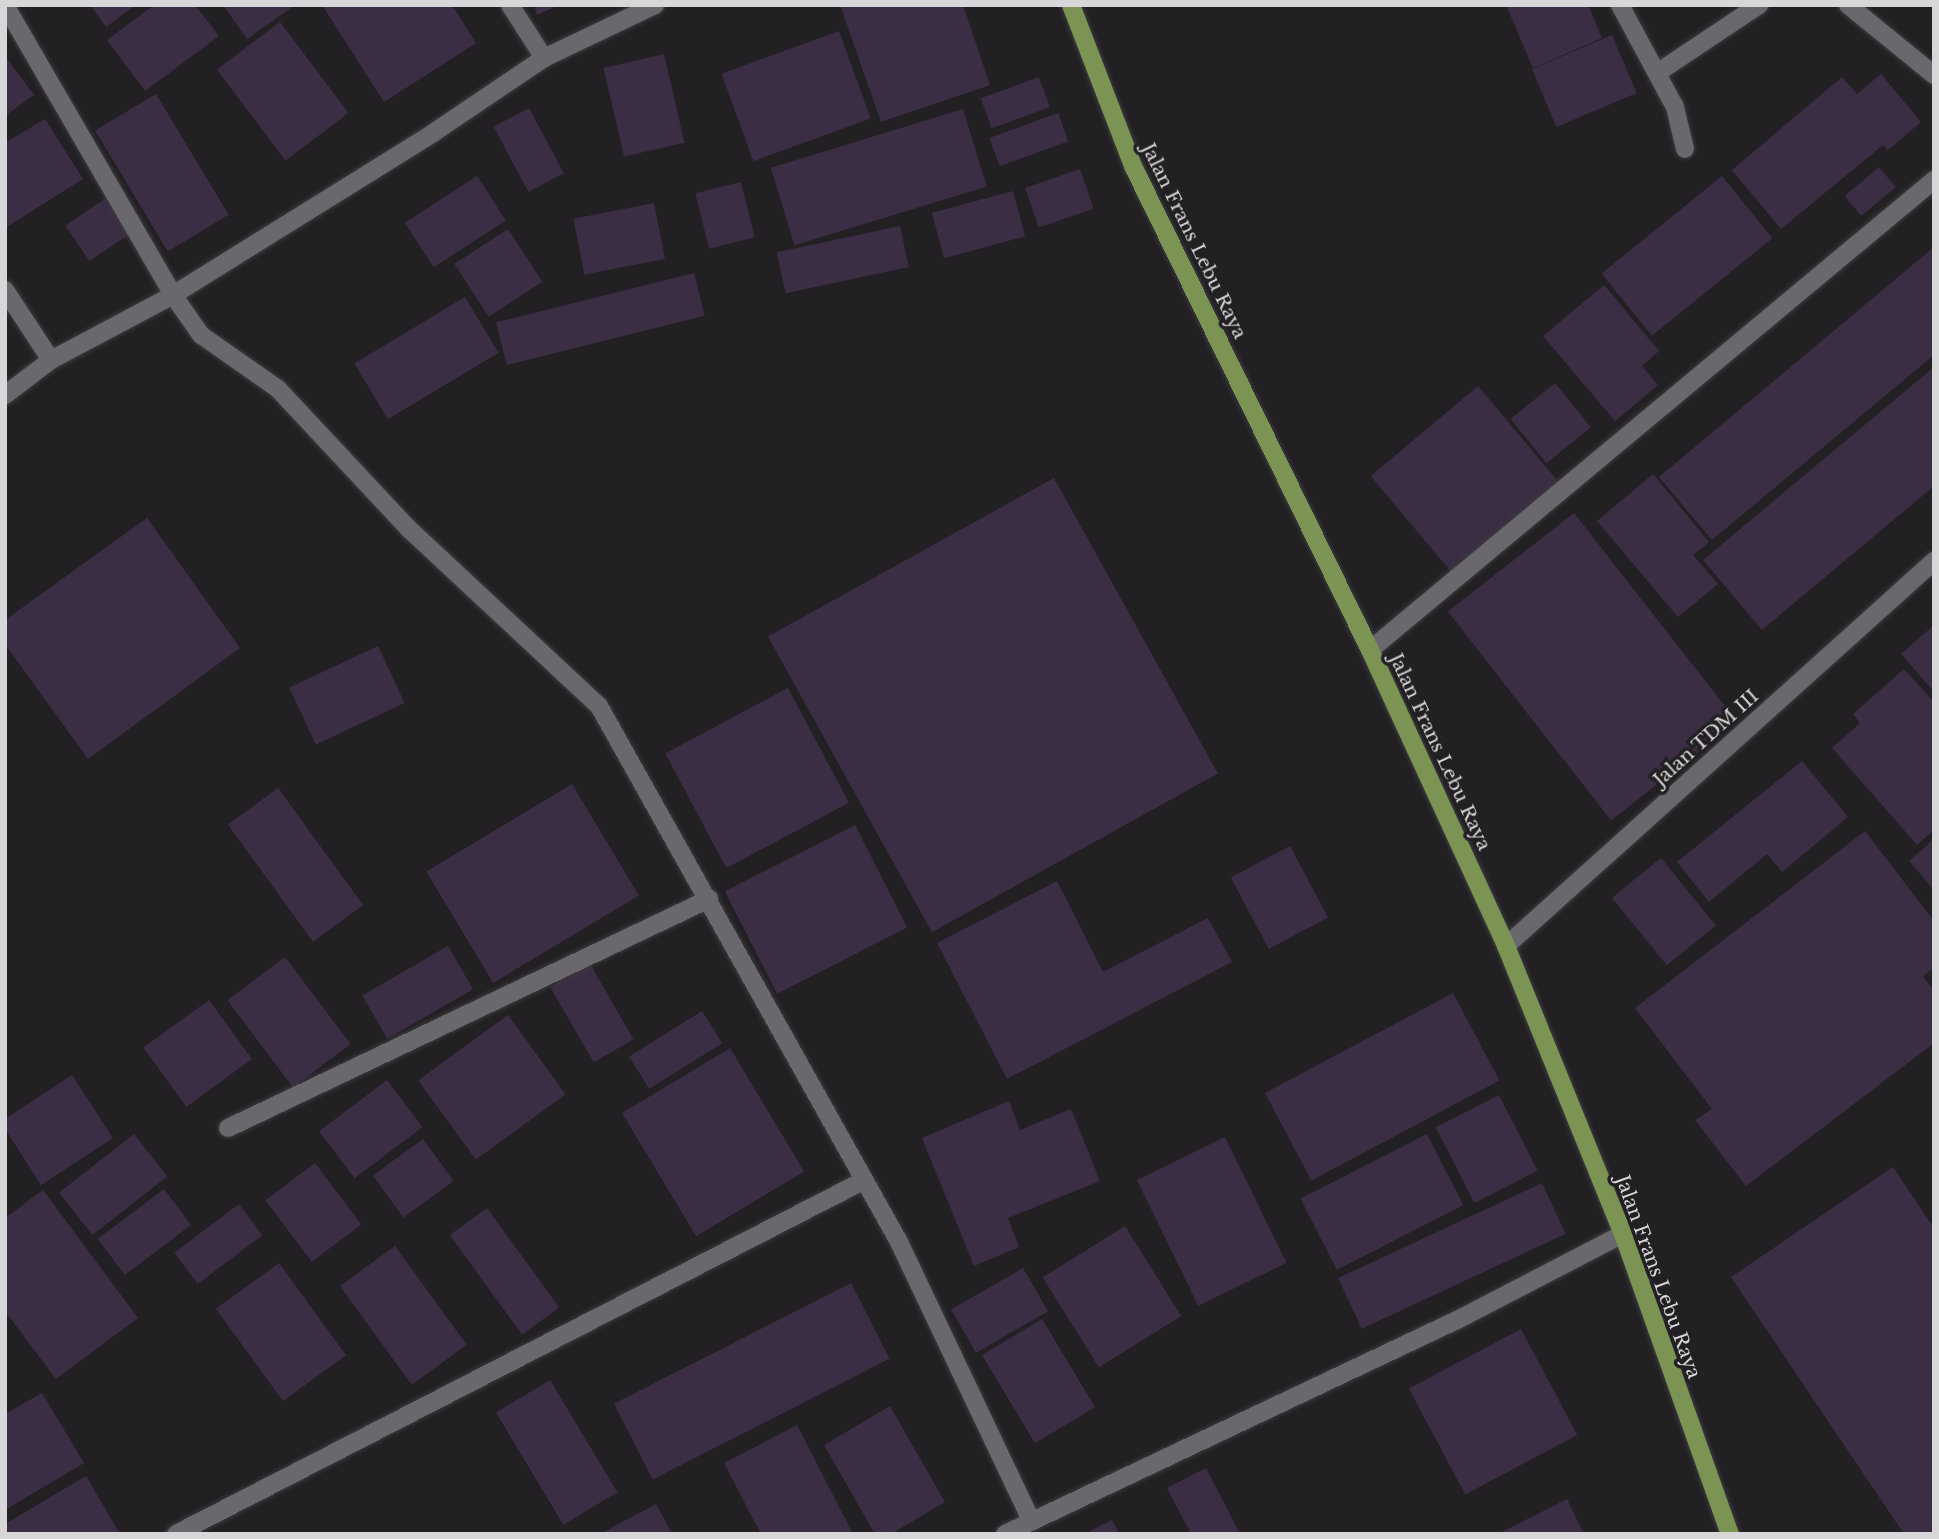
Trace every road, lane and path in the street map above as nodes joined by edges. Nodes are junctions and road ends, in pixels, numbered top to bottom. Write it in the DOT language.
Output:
graph roads {
  1 [pos="5,5"];
  2 [pos="510,5"];
  3 [pos="655,5"];
  4 [pos="1071,5"];
  5 [pos="1620,5"];
  6 [pos="1759,5"];
  7 [pos="1848,5"];
  8 [pos="544,58"];
  9 [pos="1657,73"];
  10 [pos="1934,75"];
  11 [pos="1685,149"];
  12 [pos="1934,180"];
  13 [pos="5,290"];
  14 [pos="173,295"];
  15 [pos="51,360"];
  16 [pos="5,395"];
  17 [pos="1934,561"];
  18 [pos="1370,650"];
  19 [pos="709,899"];
  20 [pos="1506,946"];
  21 [pos="228,1128"];
  22 [pos="863,1181"];
  23 [pos="1623,1234"];
  24 [pos="1031,1520"];
  25 [pos="176,1534"];
  26 [pos="1005,1534"];
  27 [pos="1730,1534"];
  1 -- 14 [label="street"];
  2 -- 8 [label="street"];
  3 -- 8 [label="street"];
  4 -- 18 [label="main road, Jalan Frans Lebu Raya"];
  5 -- 9 [label="street"];
  6 -- 9 [label="street"];
  7 -- 10 [label="street"];
  8 -- 14 [label="street"];
  9 -- 11 [label="street"];
  12 -- 18 [label="street"];
  13 -- 15 [label="street"];
  14 -- 15 [label="street"];
  14 -- 19 [label="street"];
  15 -- 16 [label="street"];
  17 -- 20 [label="street, Jalan TDM III"];
  18 -- 20 [label="main road, Jalan Frans Lebu Raya"];
  19 -- 21 [label="street"];
  19 -- 22 [label="street"];
  20 -- 23 [label="main road, Jalan Frans Lebu Raya"];
  22 -- 24 [label="street"];
  22 -- 25 [label="street"];
  23 -- 24 [label="street"];
  23 -- 27 [label="main road, Jalan Frans Lebu Raya"];
  24 -- 26 [label="street"];
}
